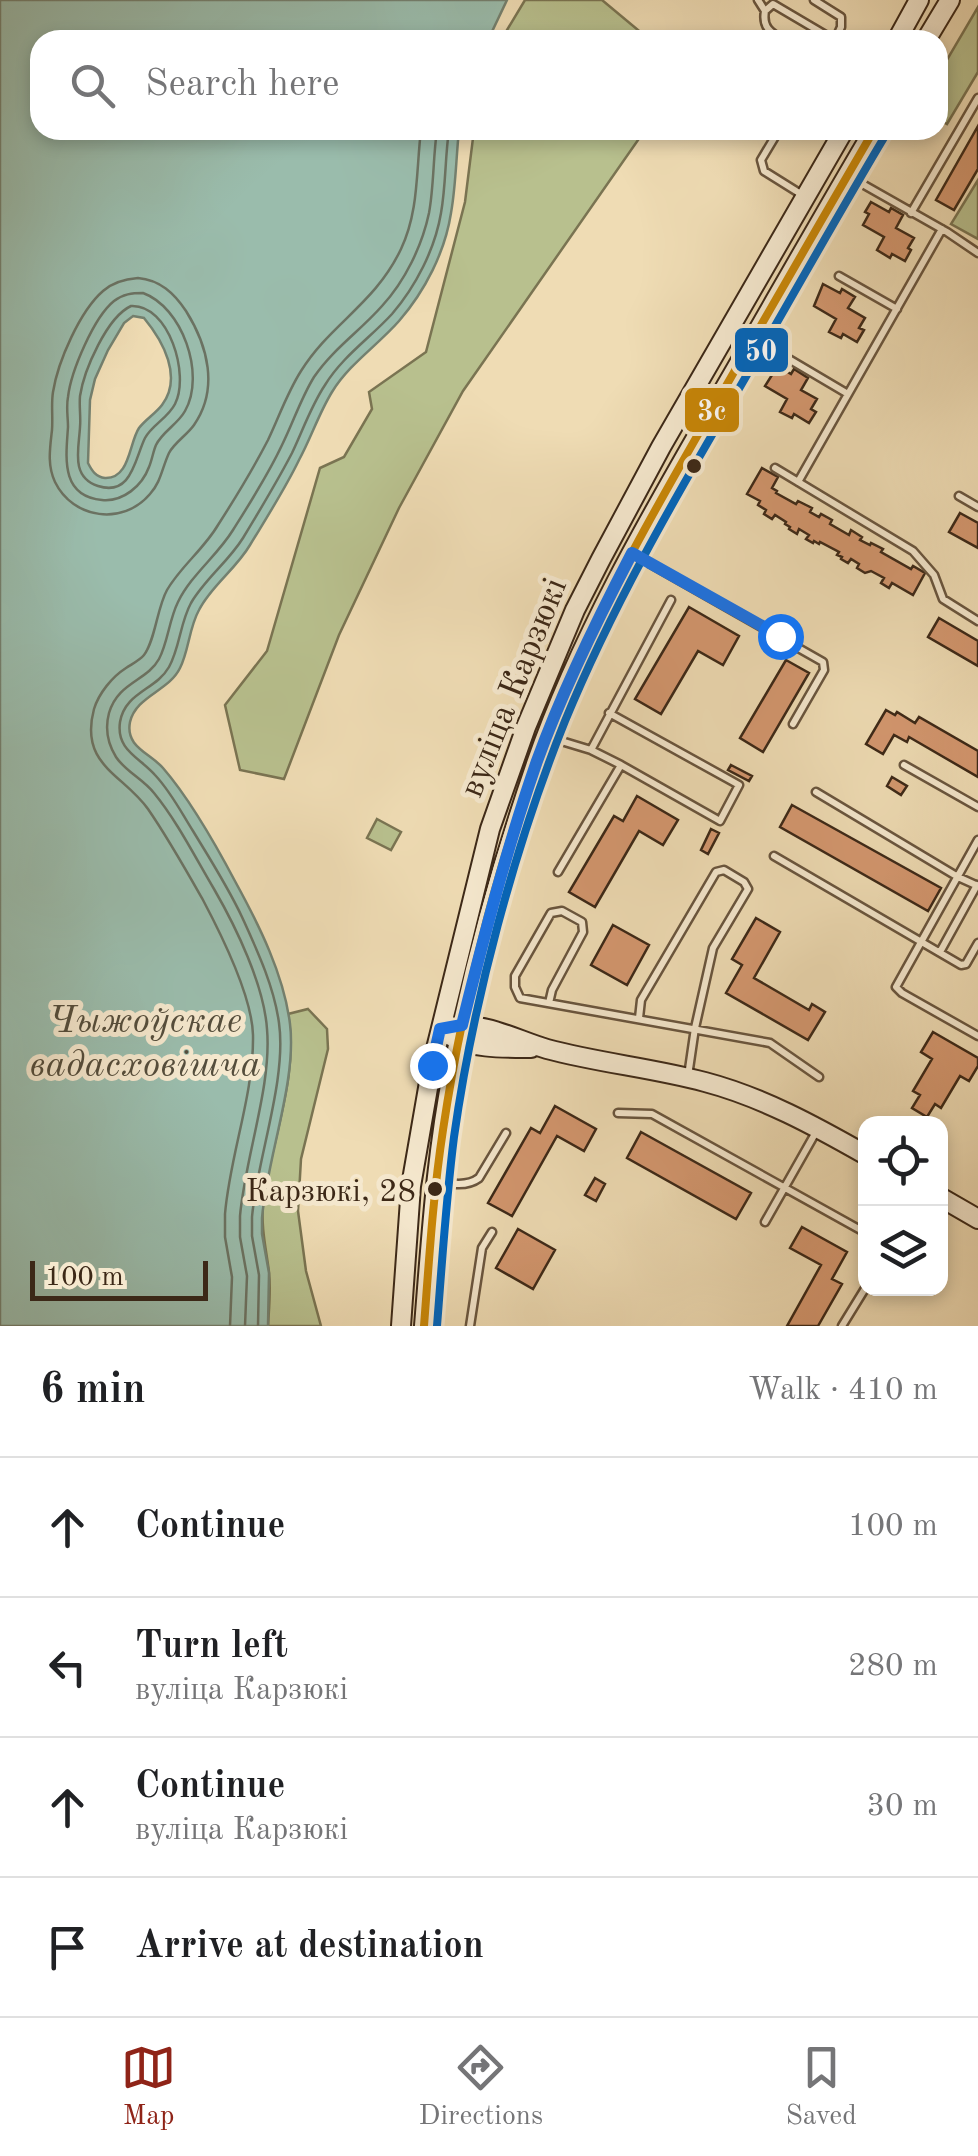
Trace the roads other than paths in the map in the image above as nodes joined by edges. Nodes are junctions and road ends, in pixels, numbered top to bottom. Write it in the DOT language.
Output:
graph roads {
  1 [pos="758,0"];
  2 [pos="814,0"];
  3 [pos="920,0"];
  4 [pos="950,0"];
  5 [pos="774,2"];
  6 [pos="765,11"];
  7 [pos="768,30"];
  8 [pos="818,30"];
  9 [pos="839,30"];
  10 [pos="903,30"];
  11 [pos="932,30"];
  12 [pos="978,98"];
  13 [pos="774,140"];
  14 [pos="838,140"];
  15 [pos="868,140"];
  16 [pos="847,175"];
  17 [pos="805,196"];
  18 [pos="911,212"];
  19 [pos="942,229"];
  20 [pos="978,252"];
  21 [pos="838,276"];
  22 [pos="896,308"];
  23 [pos="754,339"];
  24 [pos="848,394"];
  25 [pos="775,468"];
  26 [pos="798,482"];
  27 [pos="959,496"];
  28 [pos="978,507"];
  29 [pos="632,553"];
  30 [pos="672,600"];
  31 [pos="978,621"];
  32 [pos="610,713"];
  33 [pos="793,724"];
  34 [pos="546,736"];
  35 [pos="591,750"];
  36 [pos="621,765"];
  37 [pos="904,766"];
  38 [pos="816,792"];
  39 [pos="978,807"];
  40 [pos="978,840"];
  41 [pos="774,856"];
  42 [pos="558,872"];
  43 [pos="958,877"];
  44 [pos="977,886"];
  45 [pos="923,942"];
  46 [pos="978,943"];
  47 [pos="940,952"];
  48 [pos="549,1003"];
  49 [pos="639,1018"];
  50 [pos="695,1028"];
  51 [pos="440,1029"];
  52 [pos="461,1033"];
  53 [pos="978,1036"];
  54 [pos="688,1078"];
  55 [pos="820,1078"];
  56 [pos="618,1113"];
  57 [pos="818,1128"];
  58 [pos="506,1133"];
  59 [pos="858,1150"];
  60 [pos="436,1181"];
  61 [pos="784,1189"];
  62 [pos="948,1202"];
  63 [pos="978,1219"];
  64 [pos="765,1222"];
  65 [pos="858,1229"];
  66 [pos="492,1232"];
  67 [pos="860,1296"];
  68 [pos="401,1326"];
  69 [pos="424,1326"];
  70 [pos="470,1326"];
  71 [pos="842,1326"];
  1 -- 6 [label="lane"];
  2 -- 9 [label="lane"];
  3 -- 10 [label="street"];
  4 -- 11 [label="street"];
  5 -- 6 [label="lane"];
  5 -- 8 [label="lane"];
  6 -- 7 [label="lane"];
  12 -- 18 [label="lane"];
  13 -- 17 [label="lane"];
  14 -- 17 [label="street, вуліца Карзюкі"];
  15 -- 16 [label="street, вуліца Карзюкі"];
  16 -- 18 [label="lane"];
  16 -- 23 [label="street, вуліца Карзюкі"];
  17 -- 51 [label="street, вуліца Карзюкі"];
  18 -- 19 [label="lane"];
  19 -- 20 [label="lane"];
  19 -- 22 [label="lane"];
  21 -- 22 [label="lane"];
  22 -- 24 [label="lane"];
  23 -- 24 [label="lane"];
  23 -- 29 [label="street, вуліца Карзюкі"];
  24 -- 26 [label="lane"];
  25 -- 26 [label="lane"];
  26 -- 31 [label="lane"];
  27 -- 28 [label="lane"];
  29 -- 33 [label="lane"];
  29 -- 34 [label="street, вуліца Карзюкі"];
  30 -- 32 [label="lane"];
  32 -- 35 [label="lane"];
  32 -- 36 [label="lane"];
  34 -- 35 [label="lane"];
  34 -- 52 [label="street, вуліца Карзюкі"];
  35 -- 36 [label="lane"];
  36 -- 42 [label="lane"];
  37 -- 39 [label="lane"];
  38 -- 43 [label="lane"];
  40 -- 43 [label="lane"];
  41 -- 45 [label="lane"];
  43 -- 44 [label="lane"];
  43 -- 45 [label="lane"];
  44 -- 47 [label="lane"];
  45 -- 47 [label="lane"];
  45 -- 53 [label="lane"];
  46 -- 47 [label="lane"];
  48 -- 48 [label="lane"];
  48 -- 49 [label="lane"];
  49 -- 50 [label="lane"];
  49 -- 50 [label="lane"];
  50 -- 54 [label="lane"];
  50 -- 55 [label="lane"];
  51 -- 52 [label="street"];
  51 -- 68 [label="street, вуліца Карзюкі"];
  52 -- 54 [label="street"];
  52 -- 60 [label="street, вуліца Карзюкі"];
  54 -- 57 [label="street"];
  56 -- 61 [label="lane"];
  57 -- 59 [label="street"];
  57 -- 61 [label="lane"];
  58 -- 60 [label="lane"];
  60 -- 69 [label="street, вуліца Карзюкі"];
  61 -- 64 [label="lane"];
  61 -- 65 [label="lane"];
  62 -- 63 [label="street"];
  66 -- 70 [label="lane"];
  67 -- 71 [label="lane"];
}
